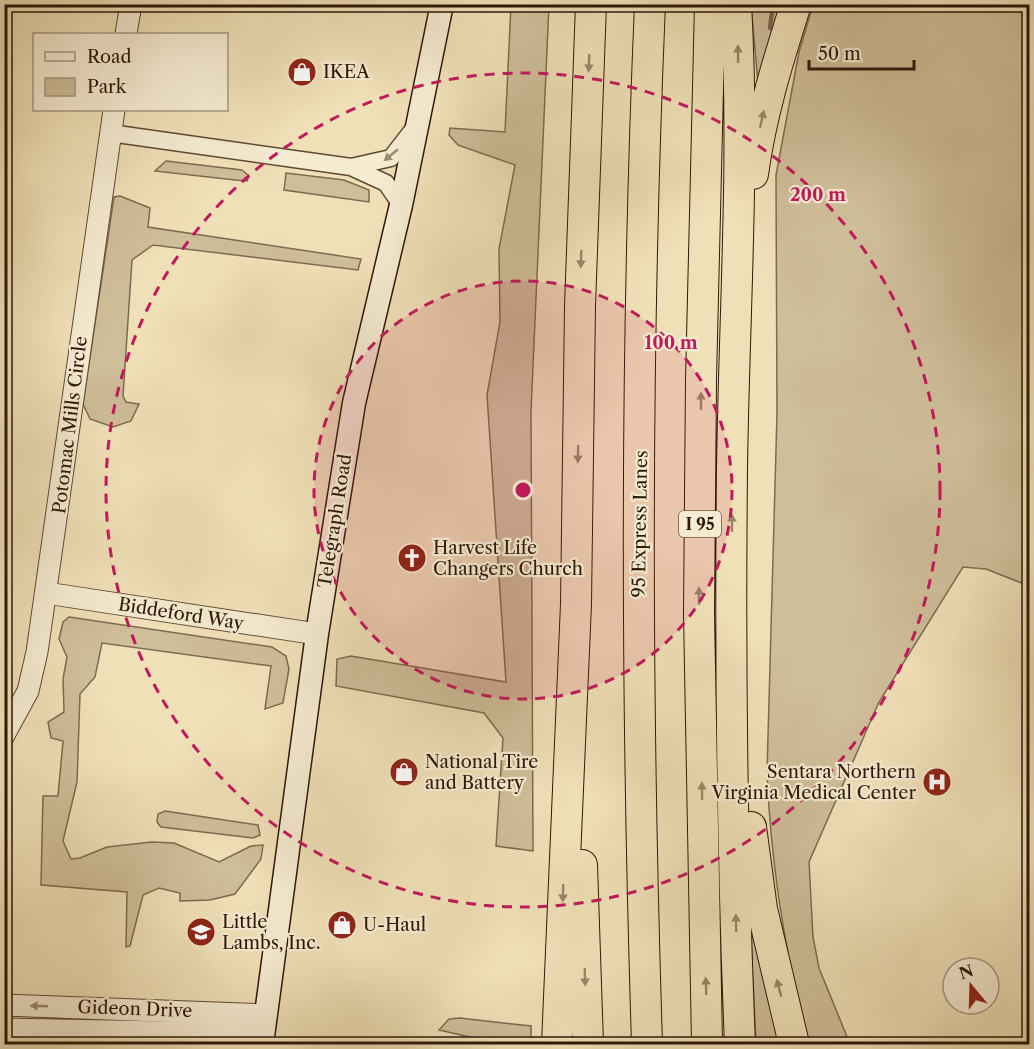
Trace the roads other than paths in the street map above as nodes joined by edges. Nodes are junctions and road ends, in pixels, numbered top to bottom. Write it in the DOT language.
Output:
graph roads {
  1 [pos="131,4"];
  2 [pos="442,4"];
  3 [pos="591,4"];
  4 [pos="650,4"];
  5 [pos="710,4"];
  6 [pos="736,4"];
  7 [pos="796,4"];
  8 [pos="126,33"];
  9 [pos="114,111"];
  10 [pos="419,122"];
  11 [pos="110,133"];
  12 [pos="351,167"];
  13 [pos="401,205"];
  14 [pos="735,323"];
  15 [pos="46,593"];
  16 [pos="733,603"];
  17 [pos="576,604"];
  18 [pos="317,634"];
  19 [pos="4,735"];
  20 [pos="4,1005"];
  21 [pos="4,1029"];
  22 [pos="264,1031"];
  23 [pos="557,1044"];
  24 [pos="588,1044"];
  25 [pos="647,1044"];
  26 [pos="708,1044"];
  27 [pos="740,1044"];
  28 [pos="794,1044"];
  1 -- 8 [label="street"];
  2 -- 10 [label="main road, Telegraph Road"];
  3 -- 17 [label="highway, one-way"];
  4 -- 25 [label="highway, 95 Express Lanes"];
  26 -- 5 [label="highway, I 95, one-way"];
  14 -- 6 [label="highway, one-way"];
  14 -- 7 [label="highway, one-way"];
  9 -- 11 [label="street, Potomac Mills Circle"];
  10 -- 12 [label="street, one-way"];
  10 -- 13 [label="main road, Telegraph Road"];
  11 -- 12 [label="street"];
  11 -- 15 [label="street, Potomac Mills Circle"];
  12 -- 13 [label="street"];
  13 -- 18 [label="main road, Telegraph Road"];
  16 -- 14 [label="highway, one-way"];
  15 -- 18 [label="street, Biddeford Way"];
  15 -- 19 [label="street, Potomac Mills Circle"];
  27 -- 16 [label="highway, one-way"];
  28 -- 16 [label="highway, one-way"];
  17 -- 23 [label="highway, one-way"];
  17 -- 24 [label="highway, one-way"];
  18 -- 22 [label="main road, Telegraph Road"];
  22 -- 20 [label="street, Gideon Drive, one-way"];
  21 -- 22 [label="street, Gideon Drive"];
}
